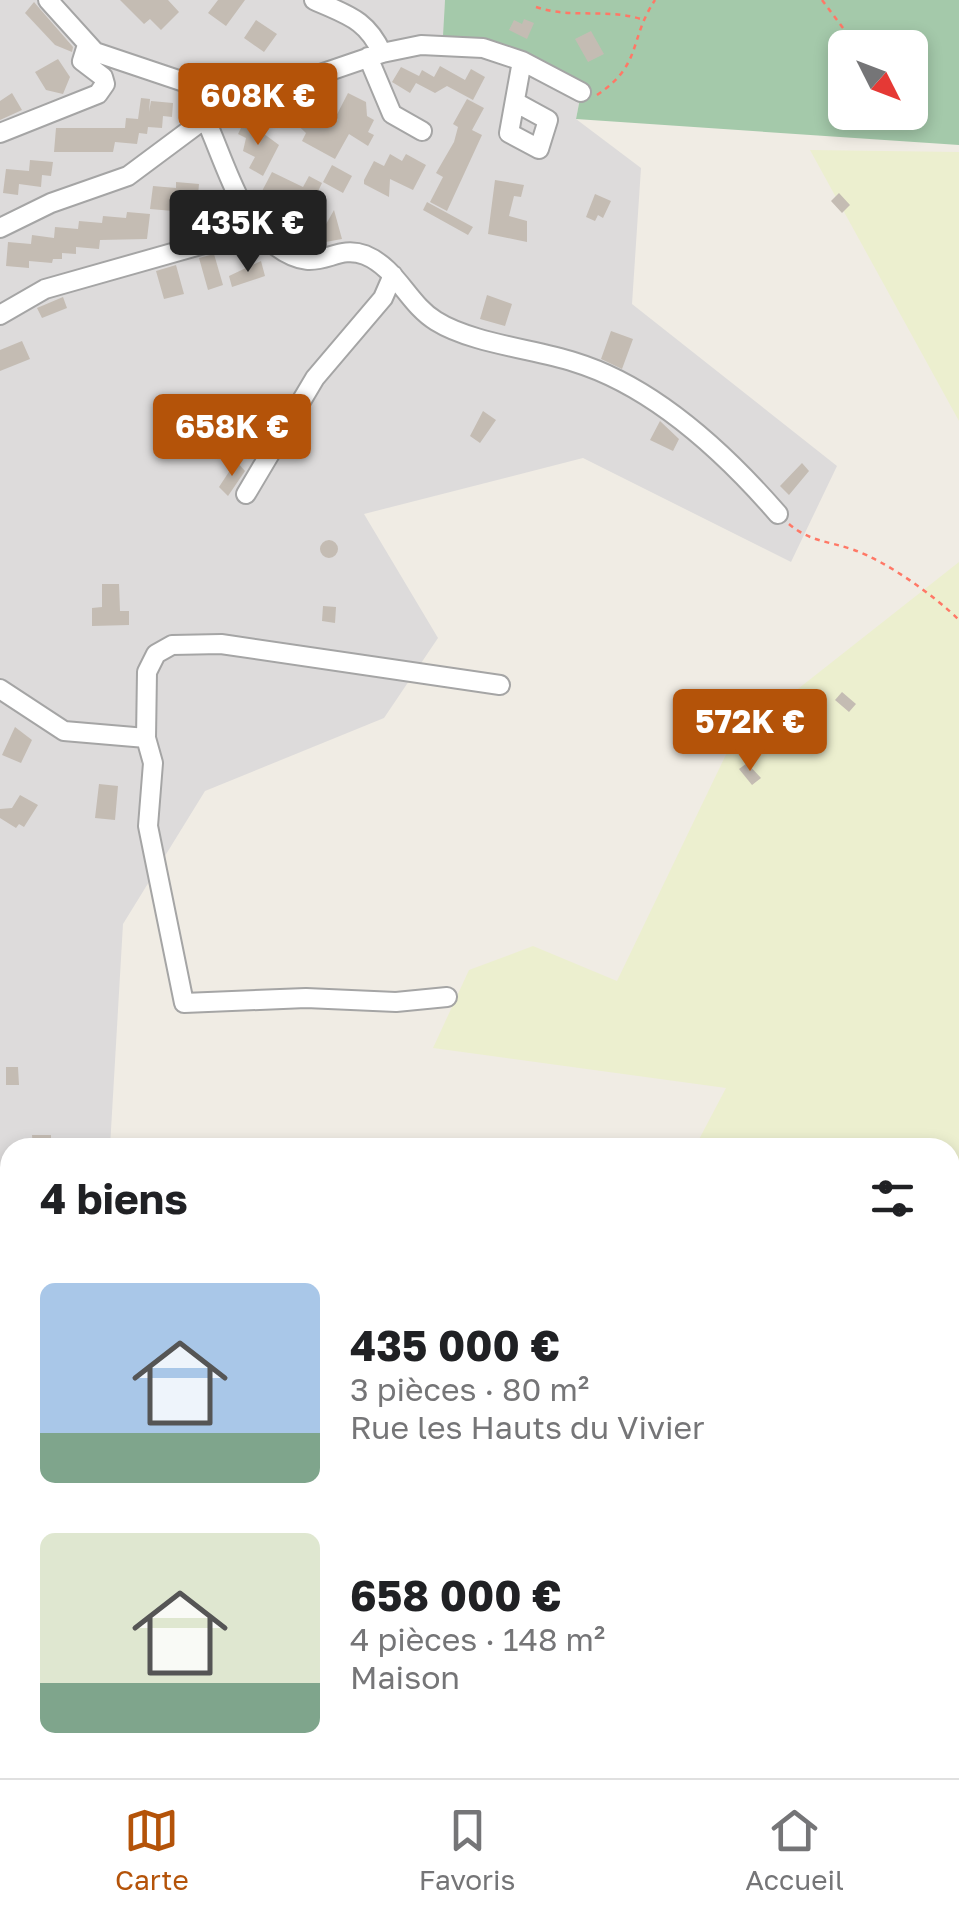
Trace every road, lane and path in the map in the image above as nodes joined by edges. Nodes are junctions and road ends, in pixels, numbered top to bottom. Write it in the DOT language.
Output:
graph roads {
  1 [pos="48,0"];
  2 [pos="314,0"];
  3 [pos="654,0"];
  4 [pos="822,0"];
  5 [pos="536,8"];
  6 [pos="642,19"];
  7 [pos="844,30"];
  8 [pos="87,46"];
  9 [pos="375,55"];
  10 [pos="522,62"];
  11 [pos="581,92"];
  12 [pos="515,102"];
  13 [pos="212,113"];
  14 [pos="422,131"];
  15 [pos="0,133"];
  16 [pos="0,228"];
  17 [pos="257,228"];
  18 [pos="393,275"];
  19 [pos="0,315"];
  20 [pos="246,494"];
  21 [pos="778,514"];
  22 [pos="959,620"];
  23 [pos="500,685"];
  24 [pos="0,688"];
  25 [pos="146,738"];
  26 [pos="446,997"];
  1 -- 8 [label="street"];
  2 -- 9 [label="street"];
  3 -- 6 [label="path"];
  4 -- 7 [label="path"];
  5 -- 6 [label="path"];
  6 -- 11 [label="path"];
  8 -- 13 [label="street"];
  8 -- 15 [label="street"];
  9 -- 10 [label="street"];
  9 -- 13 [label="street"];
  9 -- 14 [label="street"];
  10 -- 11 [label="street"];
  10 -- 12 [label="street"];
  13 -- 16 [label="street"];
  13 -- 17 [label="street"];
  17 -- 18 [label="street"];
  17 -- 19 [label="street"];
  18 -- 20 [label="street"];
  18 -- 21 [label="street"];
  21 -- 22 [label="path"];
  23 -- 25 [label="street"];
  24 -- 25 [label="street"];
  25 -- 26 [label="street"];
}
